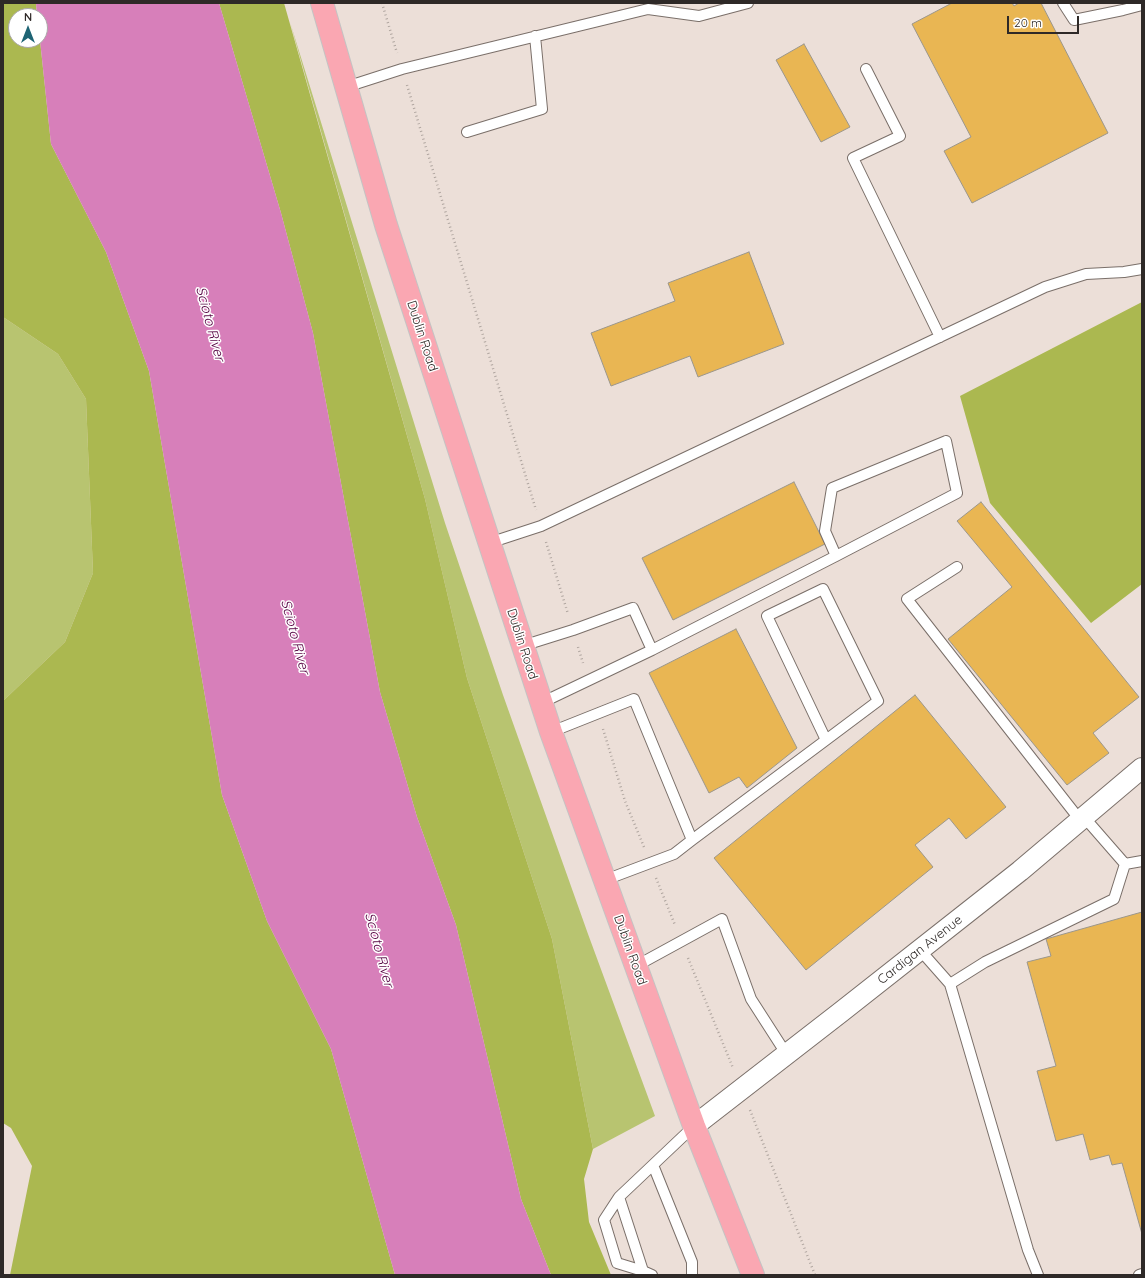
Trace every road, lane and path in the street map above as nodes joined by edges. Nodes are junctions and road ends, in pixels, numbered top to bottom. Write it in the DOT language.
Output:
graph roads {
  1 [pos="322,3"];
  2 [pos="748,3"];
  3 [pos="1063,3"];
  4 [pos="1142,4"];
  5 [pos="648,6"];
  6 [pos="534,36"];
  7 [pos="866,69"];
  8 [pos="346,87"];
  9 [pos="467,132"];
  10 [pos="1142,268"];
  11 [pos="940,337"];
  12 [pos="488,543"];
  13 [pos="836,556"];
  14 [pos="957,567"];
  15 [pos="522,646"];
  16 [pos="652,650"];
  17 [pos="541,703"];
  18 [pos="551,732"];
  19 [pos="826,740"];
  20 [pos="1140,775"];
  21 [pos="1082,819"];
  22 [pos="692,840"];
  23 [pos="1142,860"];
  24 [pos="1125,864"];
  25 [pos="605,880"];
  26 [pos="920,950"];
  27 [pos="636,966"];
  28 [pos="950,984"];
  29 [pos="787,1055"];
  30 [pos="694,1126"];
  31 [pos="653,1165"];
  32 [pos="619,1197"];
  33 [pos="648,1273"];
  34 [pos="1142,1274"];
  35 [pos="692,1275"];
  36 [pos="753,1275"];
  37 [pos="1038,1275"];
  38 [pos="1139,1275"];
  1 -- 8 [label="main road, Dublin Road"];
  2 -- 5 [label="lane"];
  3 -- 4 [label="lane"];
  5 -- 6 [label="lane"];
  6 -- 8 [label="lane"];
  6 -- 9 [label="lane"];
  7 -- 11 [label="lane"];
  8 -- 12 [label="main road, Dublin Road"];
  10 -- 11 [label="lane"];
  11 -- 12 [label="lane"];
  12 -- 15 [label="main road, Dublin Road"];
  13 -- 13 [label="lane"];
  13 -- 16 [label="lane"];
  14 -- 21 [label="lane"];
  15 -- 16 [label="lane"];
  15 -- 17 [label="main road, Dublin Road"];
  16 -- 17 [label="lane"];
  17 -- 18 [label="main road, Dublin Road"];
  18 -- 22 [label="lane"];
  18 -- 25 [label="main road, Dublin Road"];
  19 -- 19 [label="lane"];
  19 -- 22 [label="lane"];
  20 -- 21 [label="street, Cardigan Avenue"];
  21 -- 24 [label="lane"];
  21 -- 26 [label="street, Cardigan Avenue"];
  22 -- 25 [label="lane"];
  23 -- 24 [label="lane"];
  24 -- 28 [label="lane"];
  25 -- 27 [label="main road, Dublin Road"];
  26 -- 28 [label="lane"];
  26 -- 29 [label="street, Cardigan Avenue"];
  27 -- 29 [label="lane"];
  27 -- 30 [label="main road, Dublin Road"];
  28 -- 37 [label="lane"];
  29 -- 30 [label="street, Cardigan Avenue"];
  30 -- 31 [label="lane"];
  30 -- 36 [label="main road, Dublin Road"];
  31 -- 32 [label="lane"];
  31 -- 35 [label="lane"];
  32 -- 33 [label="lane"];
  32 -- 33 [label="lane"];
  34 -- 38 [label="lane"];
}
